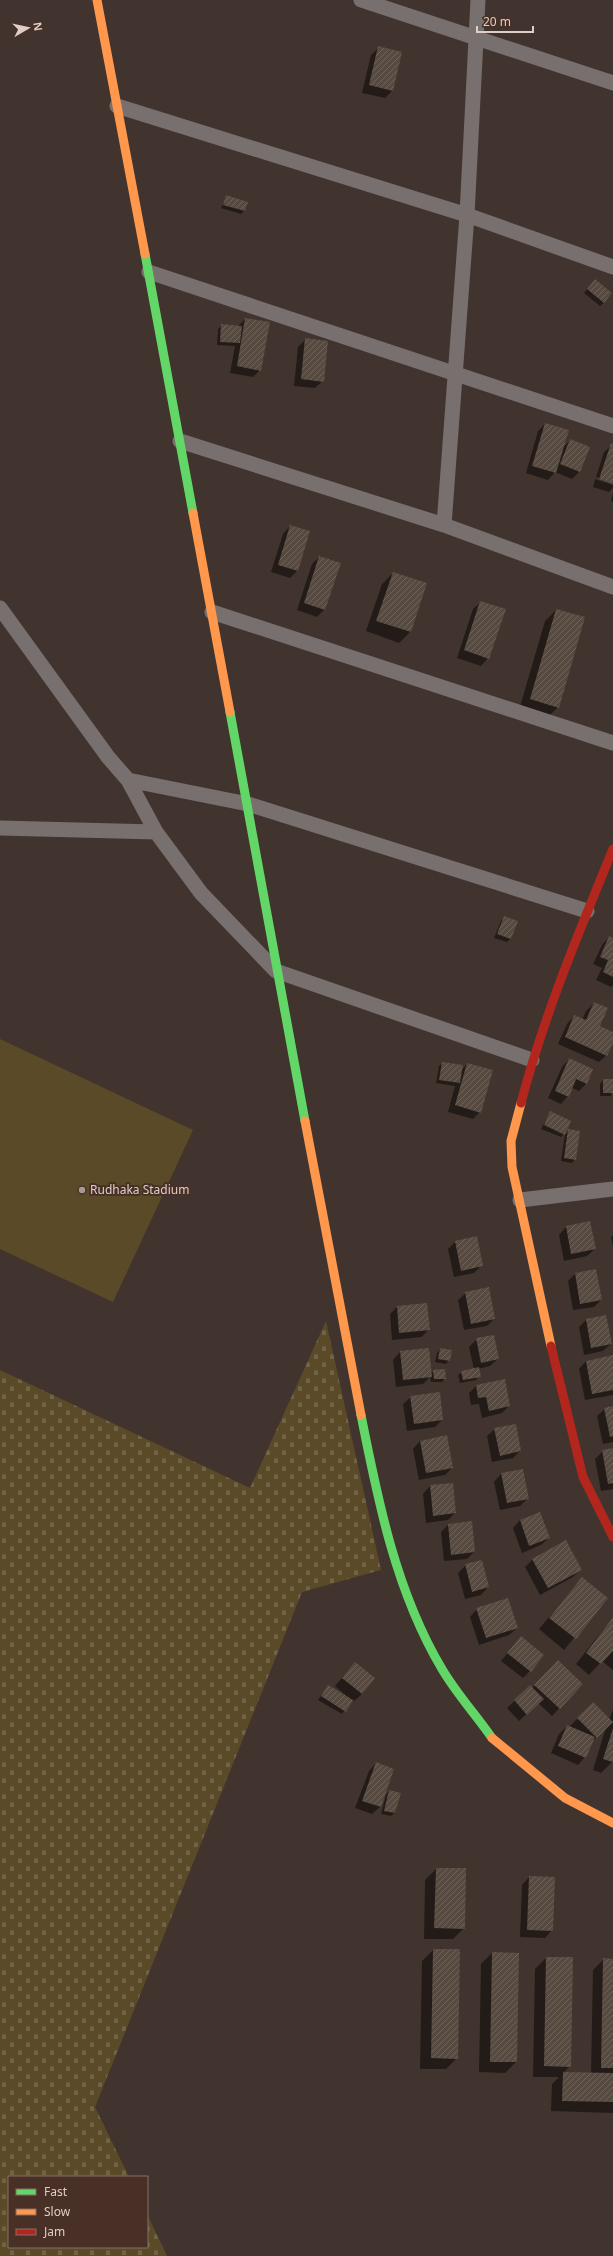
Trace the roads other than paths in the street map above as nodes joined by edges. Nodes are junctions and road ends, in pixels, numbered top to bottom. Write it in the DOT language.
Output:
graph roads {
  1 [pos="97,0"];
  2 [pos="361,0"];
  3 [pos="478,0"];
  4 [pos="475,39"];
  5 [pos="613,83"];
  6 [pos="117,106"];
  7 [pos="467,215"];
  8 [pos="613,267"];
  9 [pos="149,272"];
  10 [pos="456,374"];
  11 [pos="613,426"];
  12 [pos="180,441"];
  13 [pos="444,525"];
  14 [pos="613,587"];
  15 [pos="0,608"];
  16 [pos="212,612"];
  17 [pos="613,743"];
  18 [pos="128,780"];
  19 [pos="248,804"];
  20 [pos="0,828"];
  21 [pos="156,832"];
  22 [pos="613,849"];
  23 [pos="588,912"];
  24 [pos="276,971"];
  25 [pos="532,1060"];
  26 [pos="613,1189"];
  27 [pos="520,1200"];
  28 [pos="613,1537"];
  29 [pos="613,1823"];
  1 -- 6 [label="street"];
  2 -- 4 [label="street"];
  3 -- 4 [label="street"];
  4 -- 5 [label="street"];
  4 -- 7 [label="street"];
  6 -- 7 [label="street"];
  6 -- 9 [label="street"];
  7 -- 8 [label="street"];
  7 -- 10 [label="street"];
  9 -- 10 [label="street"];
  9 -- 12 [label="street"];
  10 -- 11 [label="street"];
  10 -- 13 [label="street"];
  12 -- 13 [label="street"];
  12 -- 16 [label="street"];
  13 -- 14 [label="street"];
  15 -- 18 [label="street"];
  16 -- 17 [label="street"];
  16 -- 19 [label="street"];
  18 -- 19 [label="street"];
  18 -- 21 [label="street"];
  19 -- 23 [label="street"];
  19 -- 24 [label="street"];
  20 -- 21 [label="street"];
  21 -- 24 [label="street"];
  22 -- 23 [label="street"];
  23 -- 25 [label="street"];
  24 -- 25 [label="street"];
  24 -- 29 [label="street"];
  25 -- 27 [label="street"];
  26 -- 27 [label="street"];
  27 -- 28 [label="street"];
}
